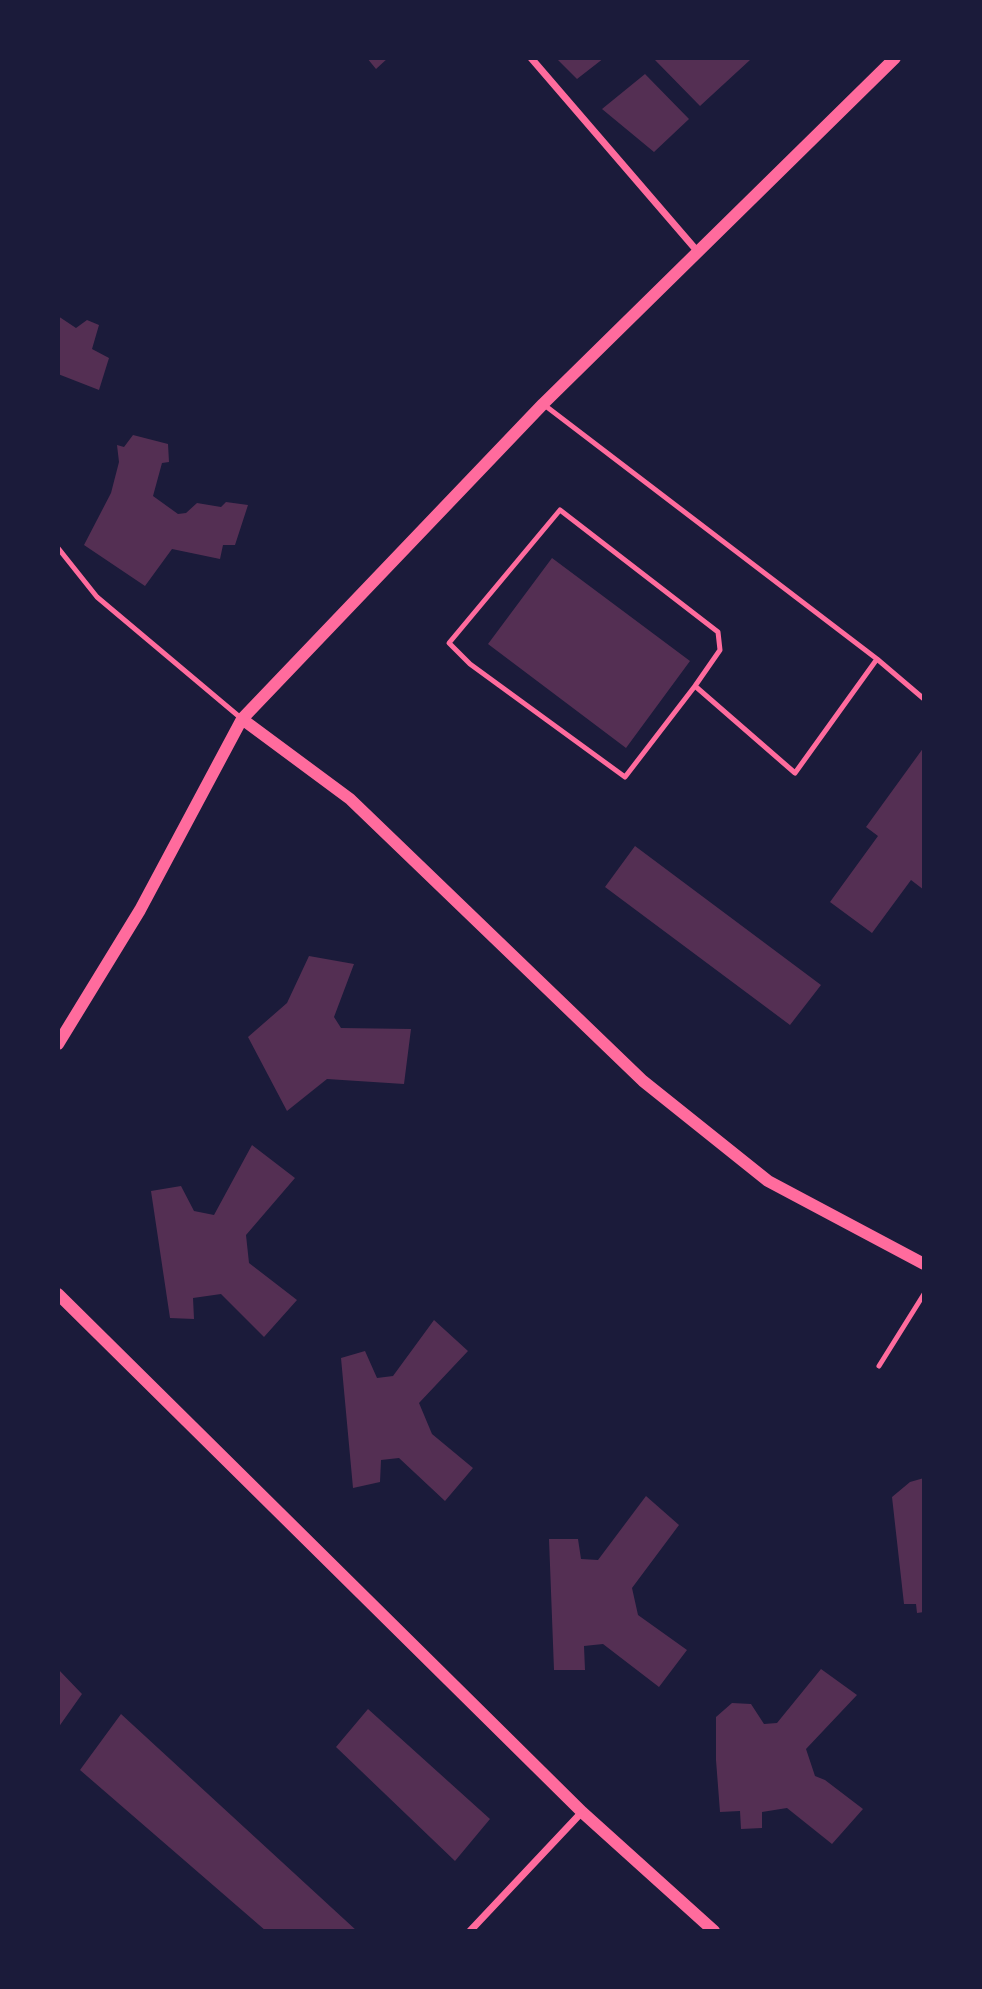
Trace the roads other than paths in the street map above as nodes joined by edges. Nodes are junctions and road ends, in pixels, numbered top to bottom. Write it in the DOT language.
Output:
graph roads {
  1 [pos="531,58"];
  2 [pos="895,58"];
  3 [pos="698,252"];
  4 [pos="543,404"];
  5 [pos="58,548"];
  6 [pos="877,659"];
  7 [pos="695,686"];
  8 [pos="924,699"];
  9 [pos="242,719"];
  10 [pos="58,1044"];
  11 [pos="924,1265"];
  12 [pos="58,1294"];
  13 [pos="924,1294"];
  14 [pos="879,1366"];
  15 [pos="582,1812"];
  16 [pos="470,1931"];
  17 [pos="714,1931"];
  1 -- 3 [label="street"];
  2 -- 3 [label="street"];
  3 -- 4 [label="street"];
  4 -- 6 [label="lane"];
  4 -- 9 [label="street"];
  5 -- 9 [label="lane"];
  6 -- 7 [label="lane"];
  6 -- 8 [label="lane"];
  7 -- 7 [label="lane"];
  9 -- 10 [label="street"];
  9 -- 11 [label="street"];
  12 -- 15 [label="street"];
  13 -- 14 [label="lane"];
  15 -- 16 [label="street"];
  15 -- 17 [label="street"];
}
